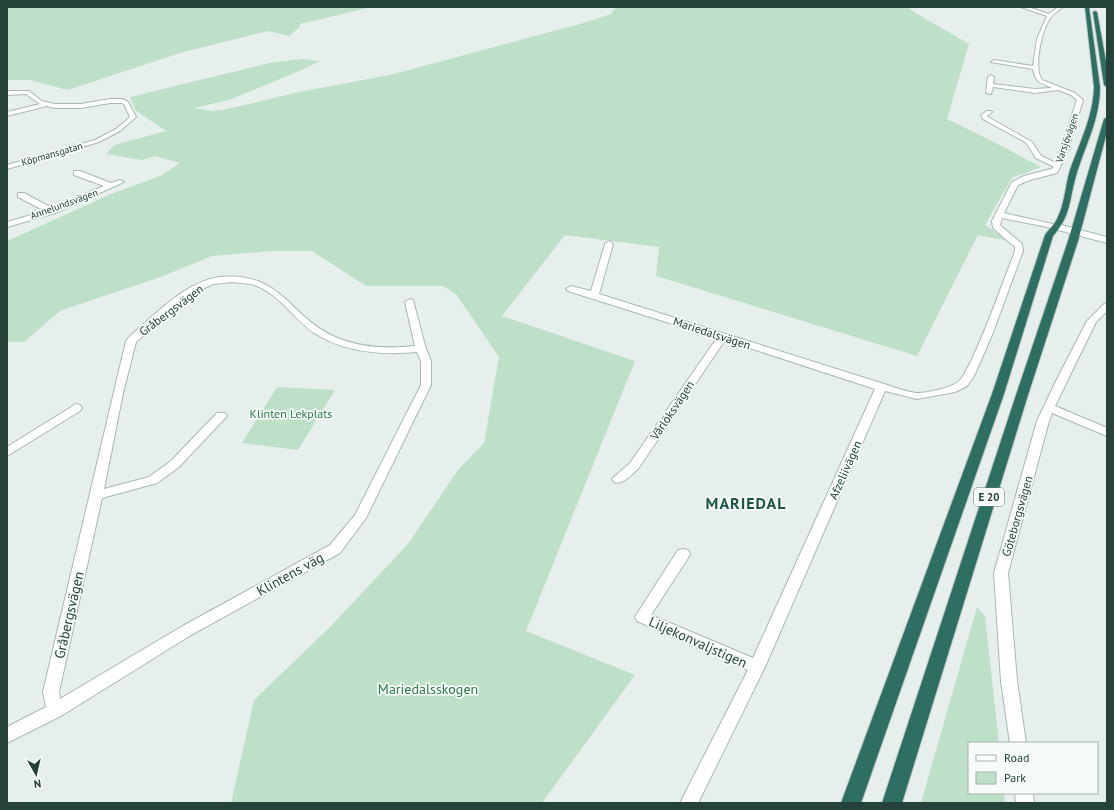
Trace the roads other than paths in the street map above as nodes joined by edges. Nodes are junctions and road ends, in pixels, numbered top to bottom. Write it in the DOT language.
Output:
graph roads {
  1 [pos="1023,7"];
  2 [pos="1061,7"];
  3 [pos="1087,7"];
  4 [pos="1094,7"];
  5 [pos="1049,16"];
  6 [pos="994,54"];
  7 [pos="994,62"];
  8 [pos="990,68"];
  9 [pos="1034,68"];
  10 [pos="991,77"];
  11 [pos="991,85"];
  12 [pos="1107,85"];
  13 [pos="1059,89"];
  14 [pos="7,93"];
  15 [pos="989,93"];
  16 [pos="46,104"];
  17 [pos="989,112"];
  18 [pos="7,114"];
  19 [pos="1107,119"];
  20 [pos="1058,166"];
  21 [pos="7,167"];
  22 [pos="77,173"];
  23 [pos="120,182"];
  24 [pos="111,186"];
  25 [pos="21,195"];
  26 [pos="52,211"];
  27 [pos="1000,215"];
  28 [pos="7,225"];
  29 [pos="1057,228"];
  30 [pos="1076,232"];
  31 [pos="1107,240"];
  32 [pos="609,244"];
  33 [pos="571,289"];
  34 [pos="594,295"];
  35 [pos="410,302"];
  36 [pos="1107,306"];
  37 [pos="722,336"];
  38 [pos="421,349"];
  39 [pos="881,387"];
  40 [pos="76,408"];
  41 [pos="1050,408"];
  42 [pos="220,416"];
  43 [pos="1107,432"];
  44 [pos="7,452"];
  45 [pos="618,479"];
  46 [pos="97,495"];
  47 [pos="683,554"];
  48 [pos="757,667"];
  49 [pos="56,711"];
  50 [pos="7,735"];
  51 [pos="1018,742"];
  52 [pos="689,803"];
  53 [pos="851,803"];
  54 [pos="892,803"];
  1 -- 5 [label="street"];
  2 -- 5 [label="street"];
  3 -- 29 [label="highway, E 20"];
  4 -- 12 [label="highway"];
  5 -- 9 [label="street"];
  6 -- 7 [label="street"];
  7 -- 8 [label="street"];
  7 -- 9 [label="street"];
  9 -- 13 [label="street, Varsjövägen"];
  10 -- 11 [label="street"];
  11 -- 13 [label="street"];
  11 -- 15 [label="street"];
  13 -- 20 [label="street, Varsjövägen"];
  14 -- 16 [label="street"];
  16 -- 18 [label="street"];
  16 -- 21 [label="street, Köpmansgatan"];
  17 -- 20 [label="street"];
  19 -- 30 [label="highway, E 20"];
  20 -- 27 [label="street, Varsjövägen"];
  22 -- 24 [label="street"];
  23 -- 24 [label="street, Annelundsvägen"];
  24 -- 26 [label="street, Annelundsvägen"];
  25 -- 26 [label="street"];
  26 -- 28 [label="street, Annelundsvägen"];
  27 -- 29 [label="street"];
  27 -- 39 [label="street"];
  29 -- 30 [label="street"];
  29 -- 53 [label="highway, E 20"];
  30 -- 31 [label="street"];
  30 -- 54 [label="highway, E 20"];
  32 -- 34 [label="street"];
  33 -- 34 [label="street, Mariedalsvägen"];
  34 -- 37 [label="street, Mariedalsvägen"];
  35 -- 38 [label="street, Klintens väg"];
  36 -- 41 [label="street, Göteborgsvägen"];
  37 -- 39 [label="street, Mariedalsvägen"];
  37 -- 45 [label="street, Vårlöksvägen"];
  38 -- 46 [label="street, Gråbergsvägen"];
  38 -- 49 [label="street, Klintens väg"];
  39 -- 48 [label="street, Afzeliivägen"];
  40 -- 44 [label="street"];
  41 -- 43 [label="street"];
  41 -- 51 [label="street, Göteborgsvägen"];
  42 -- 46 [label="street"];
  46 -- 49 [label="street, Gråbergsvägen"];
  47 -- 48 [label="street, Liljekonvaljstigen"];
  48 -- 52 [label="street, Afzeliivägen"];
  49 -- 50 [label="street, Klintens väg"];
}
